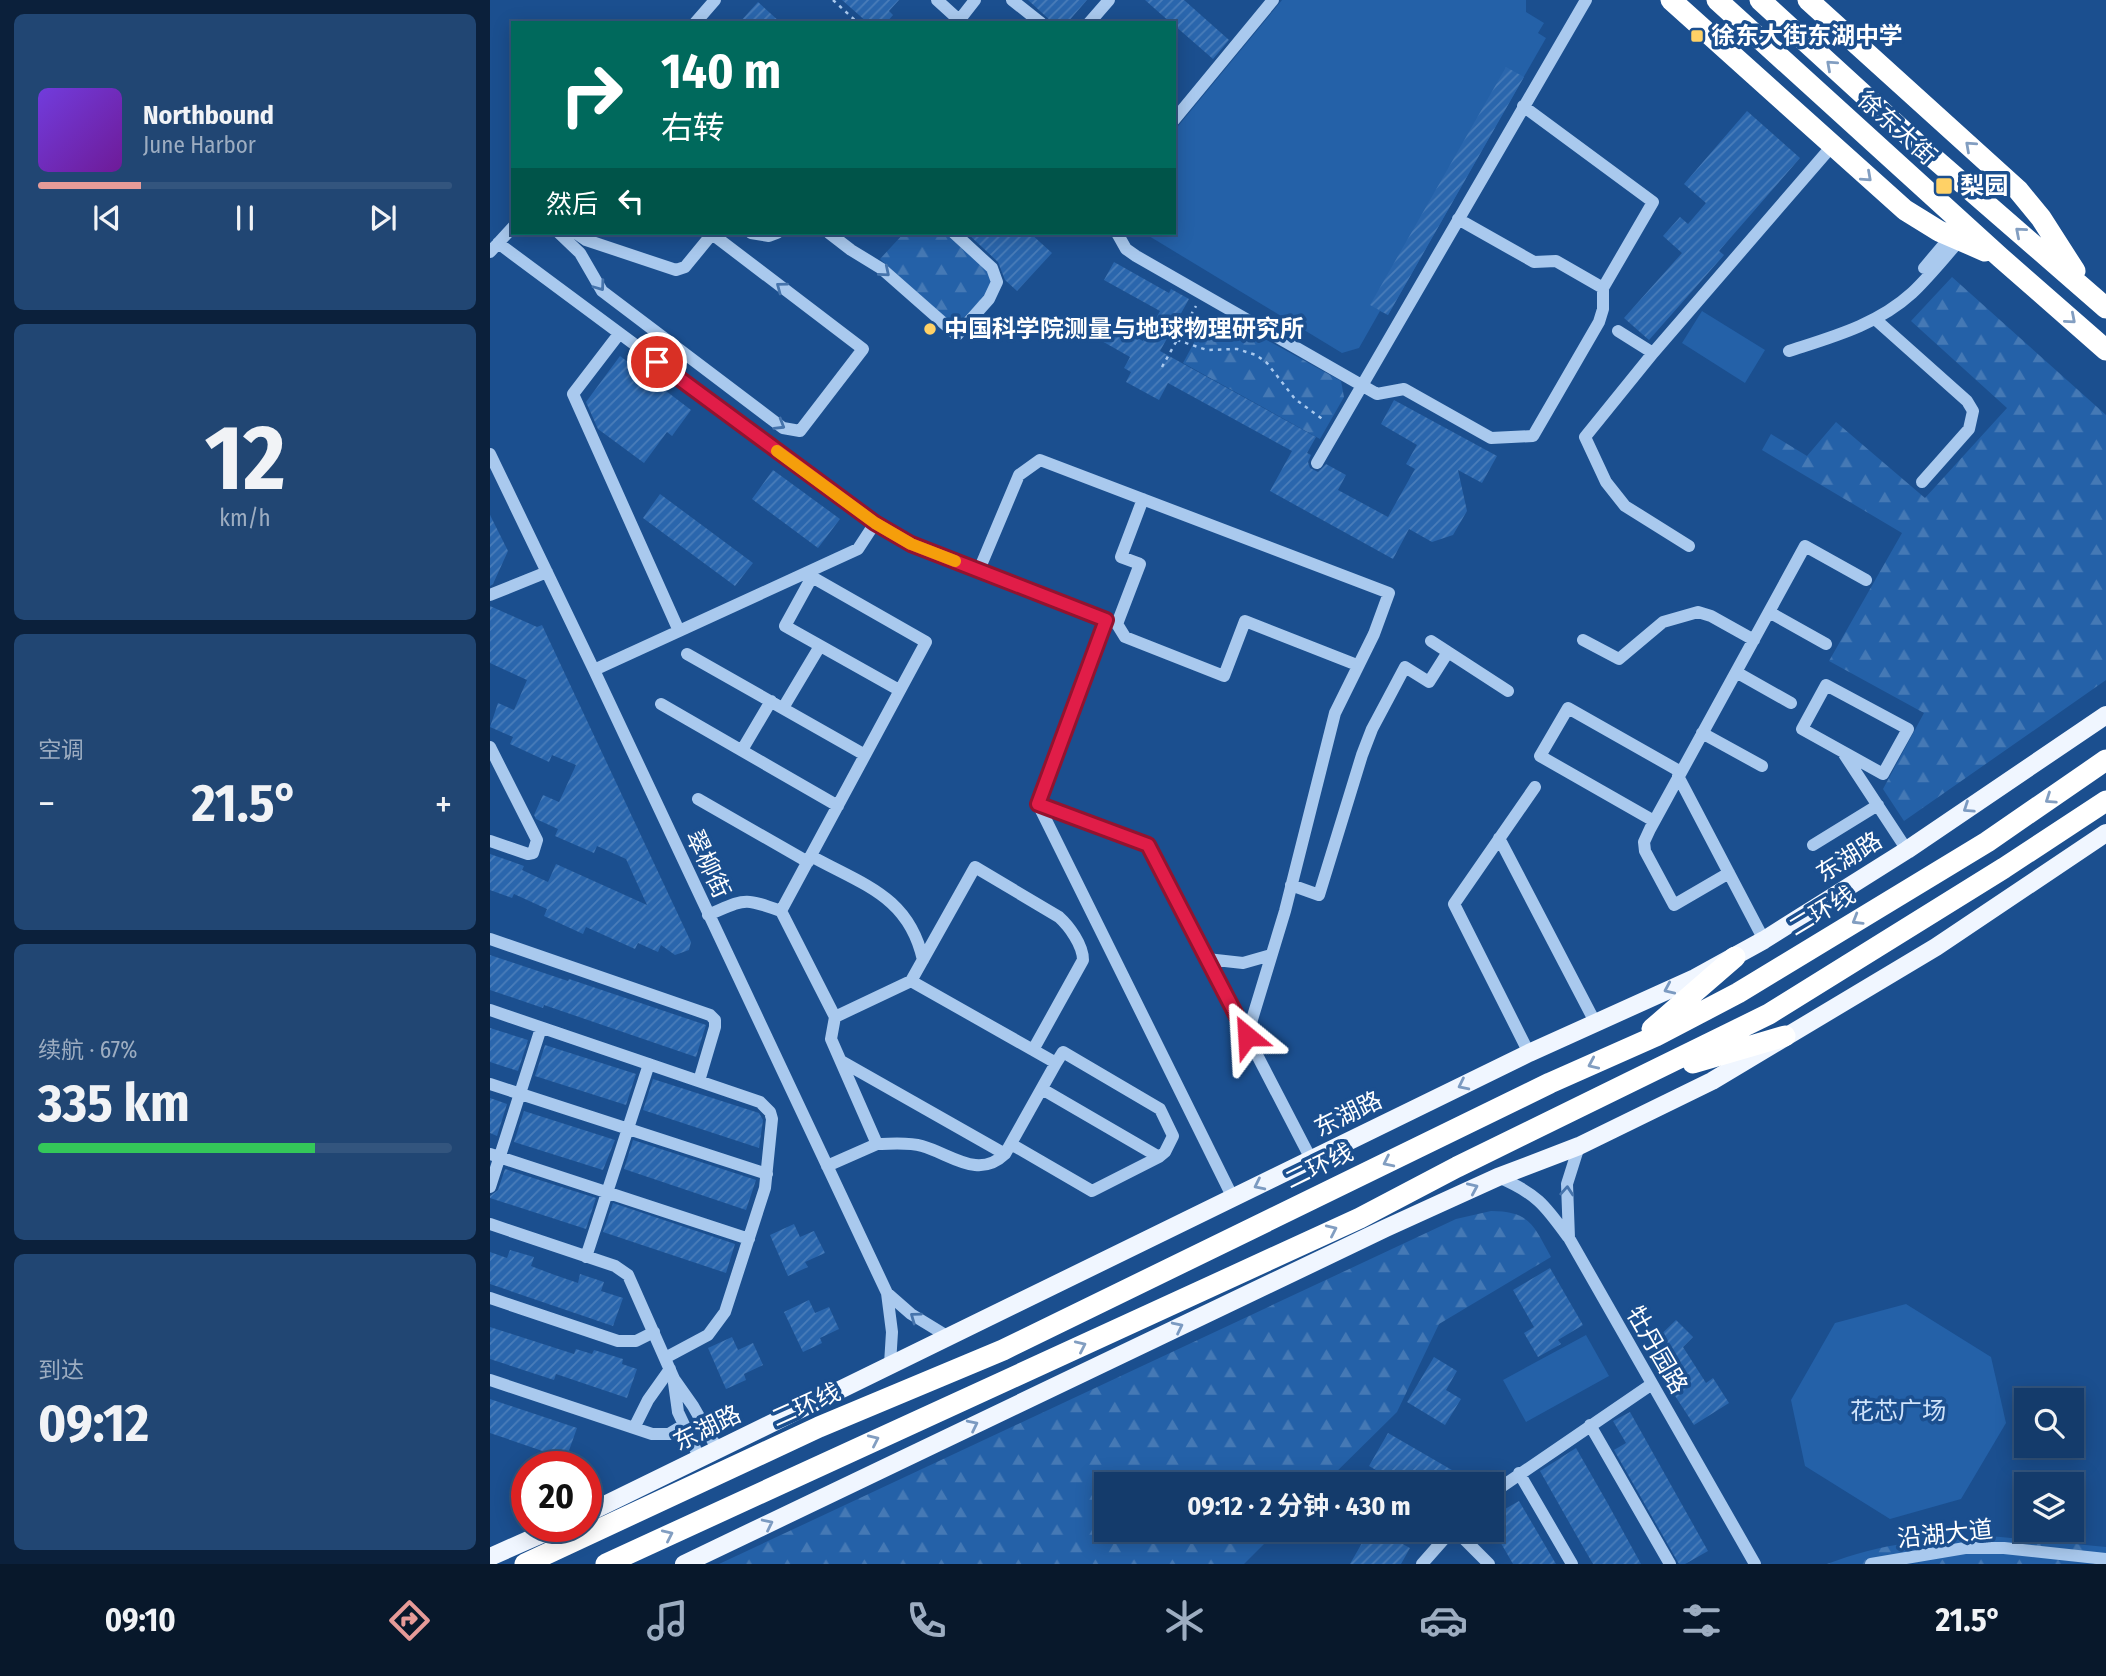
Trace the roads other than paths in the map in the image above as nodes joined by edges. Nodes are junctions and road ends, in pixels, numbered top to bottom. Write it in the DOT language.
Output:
graph roads {
  1 [pos="715,0"];
  2 [pos="937,0"];
  3 [pos="975,0"];
  4 [pos="1012,0"];
  5 [pos="1109,0"];
  6 [pos="1273,0"];
  7 [pos="1586,0"];
  8 [pos="1671,0"];
  9 [pos="1717,0"];
  10 [pos="1760,0"];
  11 [pos="1808,0"];
  12 [pos="697,21"];
  13 [pos="958,21"];
  14 [pos="1038,21"];
  15 [pos="1091,21"];
  16 [pos="1523,106"];
  17 [pos="1176,118"];
  18 [pos="1832,146"];
  19 [pos="1458,219"];
  20 [pos="511,229"];
  21 [pos="561,235"];
  22 [pos="579,235"];
  23 [pos="711,235"];
  24 [pos="713,235"];
  25 [pos="832,235"];
  26 [pos="956,235"];
  27 [pos="1118,235"];
  28 [pos="1956,238"];
  29 [pos="494,248"];
  30 [pos="2001,258"];
  31 [pos="1603,288"];
  32 [pos="2090,293"];
  33 [pos="2106,308"];
  34 [pos="1875,319"];
  35 [pos="1618,331"];
  36 [pos="619,334"];
  37 [pos="2106,350"];
  38 [pos="1788,351"];
  39 [pos="1653,353"];
  40 [pos="1362,386"];
  41 [pos="490,454"];
  42 [pos="1317,463"];
  43 [pos="1922,482"];
  44 [pos="1143,499"];
  45 [pos="875,523"];
  46 [pos="1689,546"];
  47 [pos="979,570"];
  48 [pos="547,572"];
  49 [pos="1866,580"];
  50 [pos="490,595"];
  51 [pos="1769,612"];
  52 [pos="1112,622"];
  53 [pos="679,631"];
  54 [pos="1583,640"];
  55 [pos="1754,640"];
  56 [pos="1431,641"];
  57 [pos="1826,644"];
  58 [pos="820,646"];
  59 [pos="1448,652"];
  60 [pos="687,653"];
  61 [pos="1357,665"];
  62 [pos="594,670"];
  63 [pos="1736,672"];
  64 [pos="899,690"];
  65 [pos="1508,691"];
  66 [pos="771,701"];
  67 [pos="1791,703"];
  68 [pos="661,704"];
  69 [pos="783,708"];
  70 [pos="2106,715"];
  71 [pos="1702,733"];
  72 [pos="490,747"];
  73 [pos="742,750"];
  74 [pos="1842,751"];
  75 [pos="865,755"];
  76 [pos="2106,760"];
  77 [pos="1762,766"];
  78 [pos="495,767"];
  79 [pos="1679,774"];
  80 [pos="1535,787"];
  81 [pos="698,799"];
  82 [pos="2106,801"];
  83 [pos="1038,804"];
  84 [pos="1878,805"];
  85 [pos="838,806"];
  86 [pos="1654,821"];
  87 [pos="2106,833"];
  88 [pos="1499,838"];
  89 [pos="490,841"];
  90 [pos="1813,845"];
  91 [pos="1907,849"];
  92 [pos="810,859"];
  93 [pos="1729,873"];
  94 [pos="1291,885"];
  95 [pos="781,911"];
  96 [pos="708,915"];
  97 [pos="490,939"];
  98 [pos="1764,940"];
  99 [pos="1272,955"];
  100 [pos="1735,957"];
  101 [pos="1207,959"];
  102 [pos="923,960"];
  103 [pos="911,981"];
  104 [pos="490,1010"];
  105 [pos="835,1017"];
  106 [pos="1595,1022"];
  107 [pos="541,1028"];
  108 [pos="1247,1036"];
  109 [pos="1785,1036"];
  110 [pos="1629,1049"];
  111 [pos="1033,1050"];
  112 [pos="1529,1053"];
  113 [pos="840,1060"];
  114 [pos="1056,1063"];
  115 [pos="649,1064"];
  116 [pos="1641,1078"];
  117 [pos="699,1081"];
  118 [pos="490,1084"];
  119 [pos="1042,1090"];
  120 [pos="520,1094"];
  121 [pos="628,1129"];
  122 [pos="877,1143"];
  123 [pos="1579,1146"];
  124 [pos="1008,1149"];
  125 [pos="495,1156"];
  126 [pos="1158,1157"];
  127 [pos="1311,1159"];
  128 [pos="827,1166"];
  129 [pos="767,1174"];
  130 [pos="1499,1177"];
  131 [pos="490,1187"];
  132 [pos="607,1192"];
  133 [pos="1233,1198"];
  134 [pos="490,1224"];
  135 [pos="1569,1238"];
  136 [pos="749,1239"];
  137 [pos="586,1257"];
  138 [pos="887,1293"];
  139 [pos="490,1298"];
  140 [pos="654,1332"];
  141 [pos="947,1336"];
  142 [pos="890,1364"];
  143 [pos="669,1369"];
  144 [pos="490,1380"];
  145 [pos="1652,1384"];
  146 [pos="684,1424"];
  147 [pos="1590,1425"];
  148 [pos="634,1428"];
  149 [pos="718,1450"];
  150 [pos="700,1459"];
  151 [pos="1519,1473"];
  152 [pos="1504,1484"];
  153 [pos="602,1506"];
  154 [pos="524,1542"];
  155 [pos="1442,1542"];
  156 [pos="1466,1542"];
  157 [pos="490,1557"];
  158 [pos="2106,1559"];
  159 [pos="526,1564"];
  160 [pos="606,1564"];
  161 [pos="684,1564"];
  162 [pos="1422,1564"];
  163 [pos="1489,1564"];
  164 [pos="1572,1564"];
  165 [pos="1670,1564"];
  166 [pos="1755,1564"];
  167 [pos="1871,1564"];
  1 -- 12 [label="street"];
  2 -- 13 [label="street"];
  3 -- 13 [label="street"];
  4 -- 14 [label="street"];
  5 -- 15 [label="street"];
  6 -- 17 [label="street"];
  7 -- 16 [label="street"];
  8 -- 18 [label="highway"];
  9 -- 30 [label="highway, 徐东大街"];
  32 -- 10 [label="highway, 徐东大街, one-way"];
  32 -- 11 [label="highway, one-way"];
  16 -- 19 [label="street"];
  16 -- 31 [label="street"];
  18 -- 28 [label="highway, one-way"];
  18 -- 39 [label="street"];
  19 -- 31 [label="street"];
  19 -- 40 [label="street"];
  20 -- 29 [label="street"];
  21 -- 24 [label="street, one-way"];
  23 -- 22 [label="street, one-way"];
  25 -- 26 [label="street, one-way"];
  27 -- 40 [label="street"];
  28 -- 30 [label="highway"];
  28 -- 34 [label="street"];
  29 -- 36 [label="street"];
  30 -- 37 [label="highway, 徐东大街, one-way"];
  31 -- 40 [label="street"];
  32 -- 33 [label="highway, 徐东大街"];
  34 -- 38 [label="street"];
  34 -- 43 [label="street"];
  35 -- 39 [label="street"];
  36 -- 45 [label="street"];
  36 -- 53 [label="street"];
  39 -- 46 [label="street"];
  40 -- 42 [label="street"];
  41 -- 48 [label="street, 翠柳街"];
  44 -- 47 [label="street"];
  44 -- 52 [label="street"];
  44 -- 61 [label="street"];
  45 -- 47 [label="street"];
  45 -- 53 [label="street"];
  47 -- 52 [label="street"];
  48 -- 50 [label="street"];
  48 -- 62 [label="street, 翠柳街"];
  49 -- 51 [label="street"];
  51 -- 55 [label="street"];
  51 -- 57 [label="street"];
  52 -- 61 [label="street"];
  52 -- 83 [label="street"];
  53 -- 62 [label="street"];
  54 -- 55 [label="street"];
  55 -- 63 [label="street"];
  56 -- 59 [label="street"];
  58 -- 64 [label="street"];
  58 -- 64 [label="street"];
  58 -- 69 [label="street"];
  59 -- 65 [label="street"];
  59 -- 94 [label="street"];
  60 -- 66 [label="street"];
  61 -- 94 [label="street"];
  62 -- 96 [label="street, 翠柳街"];
  63 -- 67 [label="street"];
  63 -- 71 [label="street"];
  64 -- 75 [label="street"];
  66 -- 69 [label="street"];
  66 -- 73 [label="street"];
  68 -- 73 [label="street"];
  69 -- 75 [label="street"];
  70 -- 91 [label="main road, 东湖路, one-way"];
  71 -- 77 [label="street"];
  71 -- 79 [label="street"];
  72 -- 78 [label="street"];
  73 -- 85 [label="street"];
  74 -- 74 [label="street"];
  74 -- 84 [label="street"];
  75 -- 85 [label="street"];
  76 -- 110 [label="highway, 二环线, one-way"];
  78 -- 89 [label="street"];
  79 -- 86 [label="street"];
  79 -- 86 [label="street"];
  79 -- 93 [label="street"];
  80 -- 88 [label="street"];
  81 -- 92 [label="street"];
  82 -- 116 [label="highway"];
  83 -- 101 [label="street"];
  83 -- 133 [label="street"];
  84 -- 90 [label="street"];
  84 -- 91 [label="street"];
  85 -- 92 [label="street"];
  86 -- 93 [label="street"];
  87 -- 109 [label="main road"];
  88 -- 106 [label="street"];
  88 -- 112 [label="street"];
  91 -- 98 [label="main road, 东湖路"];
  92 -- 95 [label="street"];
  92 -- 102 [label="street"];
  93 -- 98 [label="street"];
  94 -- 99 [label="street"];
  95 -- 96 [label="street"];
  95 -- 105 [label="street"];
  96 -- 128 [label="street, 翠柳街"];
  97 -- 117 [label="street"];
  98 -- 100 [label="main road, 东湖路"];
  99 -- 101 [label="street"];
  99 -- 108 [label="street"];
  100 -- 106 [label="main road, 东湖路, one-way"];
  100 -- 110 [label="highway"];
  101 -- 108 [label="street"];
  102 -- 103 [label="street"];
  102 -- 111 [label="street"];
  103 -- 105 [label="street"];
  103 -- 111 [label="street"];
  104 -- 107 [label="street"];
  105 -- 113 [label="street"];
  106 -- 112 [label="main road, 东湖路"];
  107 -- 115 [label="street"];
  107 -- 120 [label="street"];
  108 -- 127 [label="street"];
  109 -- 116 [label="highway"];
  109 -- 123 [label="main road"];
  110 -- 159 [label="highway, 二环线, one-way"];
  111 -- 114 [label="street"];
  112 -- 127 [label="main road, 东湖路, one-way"];
  113 -- 122 [label="street"];
  113 -- 124 [label="street"];
  114 -- 119 [label="street"];
  114 -- 126 [label="street"];
  115 -- 117 [label="street"];
  115 -- 121 [label="street"];
  160 -- 116 [label="highway, one-way"];
  117 -- 129 [label="street"];
  118 -- 120 [label="street"];
  119 -- 124 [label="street"];
  119 -- 126 [label="street"];
  120 -- 121 [label="street"];
  120 -- 125 [label="street"];
  121 -- 129 [label="street"];
  121 -- 132 [label="street"];
  122 -- 124 [label="street"];
  122 -- 128 [label="street"];
  123 -- 130 [label="main road"];
  135 -- 123 [label="street, 牡丹园路, one-way"];
  124 -- 126 [label="street"];
  125 -- 131 [label="street"];
  125 -- 132 [label="street"];
  127 -- 133 [label="main road, 东湖路, one-way"];
  128 -- 138 [label="street, 翠柳街"];
  129 -- 136 [label="street"];
  130 -- 135 [label="street"];
  161 -- 130 [label="main road, one-way"];
  132 -- 136 [label="street"];
  132 -- 137 [label="street"];
  133 -- 141 [label="main road, 东湖路"];
  134 -- 137 [label="street"];
  135 -- 145 [label="street, 牡丹园路"];
  136 -- 143 [label="street"];
  137 -- 140 [label="street"];
  141 -- 138 [label="street, one-way"];
  138 -- 142 [label="street"];
  139 -- 140 [label="street"];
  140 -- 143 [label="street"];
  141 -- 142 [label="main road, 东湖路"];
  142 -- 149 [label="main road, 东湖路"];
  143 -- 146 [label="street"];
  143 -- 148 [label="street"];
  143 -- 149 [label="street"];
  144 -- 148 [label="street"];
  145 -- 147 [label="street"];
  145 -- 166 [label="street, 牡丹园路"];
  146 -- 148 [label="street"];
  146 -- 150 [label="street"];
  147 -- 151 [label="street"];
  147 -- 165 [label="street"];
  149 -- 150 [label="main road, 东湖路"];
  150 -- 153 [label="main road, 东湖路"];
  151 -- 152 [label="street"];
  151 -- 164 [label="street"];
  154 -- 157 [label="main road"];
  155 -- 162 [label="street"];
  156 -- 163 [label="street"];
  158 -- 167 [label="street, 沿湖大道"];
}
